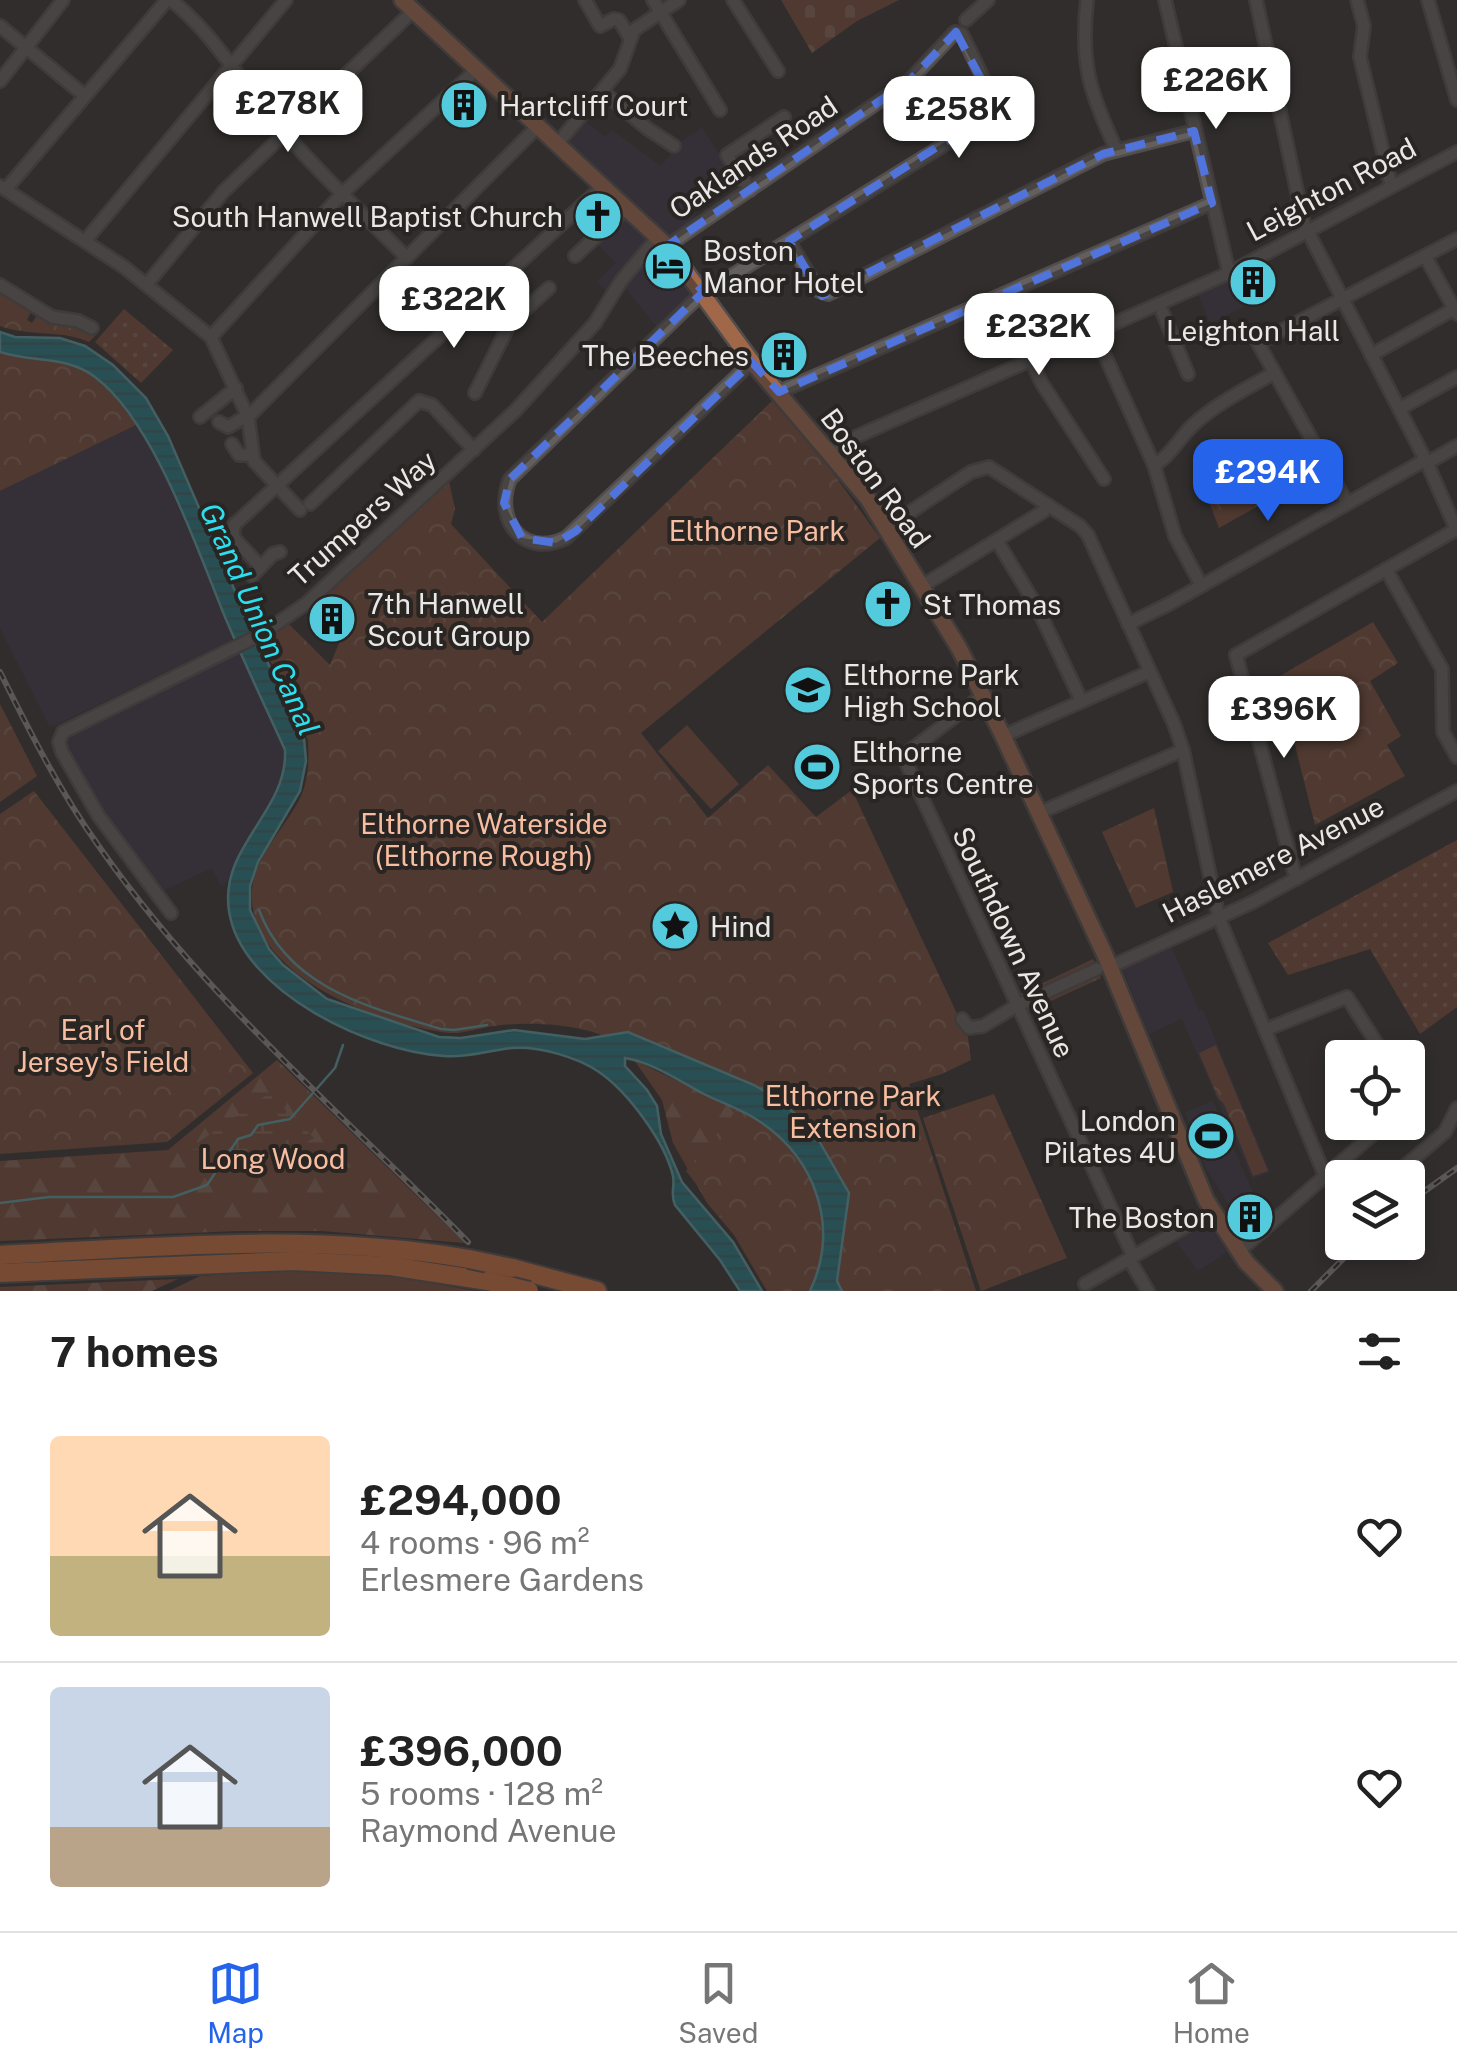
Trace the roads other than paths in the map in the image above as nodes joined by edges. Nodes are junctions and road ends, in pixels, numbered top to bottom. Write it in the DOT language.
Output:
graph roads {
  1 [pos="63,0"];
  2 [pos="167,0"];
  3 [pos="286,0"];
  4 [pos="585,0"];
  5 [pos="653,0"];
  6 [pos="679,0"];
  7 [pos="732,0"];
  8 [pos="988,0"];
  9 [pos="1087,0"];
  10 [pos="1166,0"];
  11 [pos="1256,0"];
  12 [pos="1357,0"];
  13 [pos="1428,0"];
  14 [pos="408,6"];
  15 [pos="660,12"];
  16 [pos="966,20"];
  17 [pos="0,26"];
  18 [pos="630,38"];
  19 [pos="26,46"];
  20 [pos="232,65"];
  21 [pos="778,70"];
  22 [pos="475,71"];
  23 [pos="0,81"];
  24 [pos="603,92"];
  25 [pos="85,96"];
  26 [pos="1457,100"];
  27 [pos="720,110"];
  28 [pos="784,118"];
  29 [pos="538,126"];
  30 [pos="284,131"];
  31 [pos="1194,131"];
  32 [pos="558,143"];
  33 [pos="674,146"];
  34 [pos="1116,150"];
  35 [pos="1457,152"];
  36 [pos="1392,185"];
  37 [pos="603,186"];
  38 [pos="3,188"];
  39 [pos="750,190"];
  40 [pos="342,194"];
  41 [pos="1212,202"];
  42 [pos="627,208"];
  43 [pos="1307,230"];
  44 [pos="1457,238"];
  45 [pos="85,241"];
  46 [pos="789,241"];
  47 [pos="662,242"];
  48 [pos="576,256"];
  49 [pos="1425,256"];
  50 [pos="407,258"];
  51 [pos="1229,273"];
  52 [pos="502,280"];
  53 [pos="146,284"];
  54 [pos="0,285"];
  55 [pos="548,288"];
  56 [pos="704,294"];
  57 [pos="1342,300"];
  58 [pos="1158,304"];
  59 [pos="527,307"];
  60 [pos="1456,312"];
  61 [pos="92,328"];
  62 [pos="1094,331"];
  63 [pos="211,337"];
  64 [pos="1370,354"];
  65 [pos="1031,359"];
  66 [pos="752,362"];
  67 [pos="1188,374"];
  68 [pos="1274,374"];
  69 [pos="1457,378"];
  70 [pos="236,388"];
  71 [pos="778,392"];
  72 [pos="475,394"];
  73 [pos="1399,408"];
  74 [pos="200,417"];
  75 [pos="248,417"];
  76 [pos="219,422"];
  77 [pos="1457,446"];
  78 [pos="828,449"];
  79 [pos="474,450"];
  80 [pos="1426,461"];
  81 [pos="1154,465"];
  82 [pos="1104,479"];
  83 [pos="276,485"];
  84 [pos="1347,503"];
  85 [pos="1048,505"];
  86 [pos="886,528"];
  87 [pos="1457,530"];
  88 [pos="997,541"];
  89 [pos="280,552"];
  90 [pos="1386,569"];
  91 [pos="922,586"];
  92 [pos="1201,586"];
  93 [pos="1128,624"];
  94 [pos="1149,672"];
  95 [pos="983,695"];
  96 [pos="1081,700"];
  97 [pos="1004,736"];
  98 [pos="1183,750"];
  99 [pos="1457,757"];
  100 [pos="1457,791"];
  101 [pos="1039,814"];
  102 [pos="1296,879"];
  103 [pos="171,914"];
  104 [pos="1220,918"];
  105 [pos="1104,968"];
  106 [pos="1016,1006"];
  107 [pos="962,1020"];
  108 [pos="1265,1030"];
  109 [pos="1374,1040"];
  110 [pos="1457,1108"];
  111 [pos="1366,1140"];
  112 [pos="1416,1160"];
  113 [pos="1324,1176"];
  114 [pos="1213,1212"];
  115 [pos="1238,1252"];
  116 [pos="0,1255"];
  117 [pos="1131,1258"];
  118 [pos="0,1273"];
  119 [pos="1085,1284"];
  120 [pos="529,1291"];
  121 [pos="597,1291"];
  122 [pos="1148,1291"];
  123 [pos="1275,1291"];
  1 -- 19 [label="street"];
  2 -- 20 [label="street"];
  2 -- 25 [label="street"];
  3 -- 20 [label="street"];
  4 -- 18 [label="street"];
  5 -- 15 [label="street"];
  6 -- 15 [label="street"];
  7 -- 21 [label="street"];
  8 -- 16 [label="street"];
  9 -- 34 [label="street"];
  10 -- 31 [label="street"];
  11 -- 43 [label="street"];
  12 -- 36 [label="street"];
  13 -- 26 [label="street"];
  14 -- 22 [label="main road, Boston Road"];
  14 -- 30 [label="street"];
  15 -- 18 [label="street"];
  15 -- 27 [label="street"];
  17 -- 19 [label="street"];
  18 -- 24 [label="street"];
  19 -- 23 [label="street"];
  19 -- 25 [label="street"];
  20 -- 30 [label="street"];
  20 -- 45 [label="street"];
  22 -- 29 [label="main road, Boston Road"];
  22 -- 40 [label="street"];
  24 -- 32 [label="street"];
  24 -- 33 [label="street"];
  25 -- 38 [label="street"];
  28 -- 39 [label="street"];
  29 -- 32 [label="main road, Boston Road"];
  29 -- 50 [label="street"];
  30 -- 40 [label="street"];
  30 -- 53 [label="street"];
  31 -- 34 [label="street"];
  31 -- 41 [label="street"];
  32 -- 37 [label="main road, Boston Road"];
  34 -- 46 [label="street"];
  35 -- 36 [label="street, Leighton Road"];
  36 -- 43 [label="street, Leighton Road"];
  37 -- 42 [label="main road, Boston Road"];
  37 -- 52 [label="street"];
  38 -- 45 [label="street"];
  39 -- 46 [label="street, Oaklands Road"];
  39 -- 47 [label="street, Oaklands Road"];
  40 -- 50 [label="street"];
  40 -- 63 [label="street"];
  41 -- 51 [label="street"];
  41 -- 71 [label="street"];
  42 -- 47 [label="main road, Boston Road"];
  42 -- 48 [label="street"];
  43 -- 51 [label="street, Leighton Road"];
  43 -- 57 [label="street"];
  44 -- 49 [label="street"];
  45 -- 53 [label="street"];
  46 -- 56 [label="street"];
  47 -- 56 [label="main road, Boston Road"];
  47 -- 79 [label="street, Trumpers Way"];
  49 -- 57 [label="street"];
  49 -- 60 [label="street"];
  50 -- 75 [label="street"];
  51 -- 58 [label="street, Leighton Road"];
  52 -- 59 [label="street"];
  52 -- 83 [label="street"];
  53 -- 63 [label="street"];
  54 -- 61 [label="street"];
  55 -- 59 [label="street"];
  56 -- 66 [label="main road, Boston Road"];
  56 -- 66 [label="street"];
  57 -- 64 [label="street"];
  57 -- 68 [label="street"];
  58 -- 62 [label="street, Leighton Road"];
  58 -- 67 [label="street"];
  59 -- 72 [label="street"];
  60 -- 64 [label="street"];
  62 -- 65 [label="street, Leighton Road"];
  62 -- 81 [label="street"];
  63 -- 70 [label="street"];
  64 -- 73 [label="street"];
  65 -- 78 [label="street, Leighton Road"];
  65 -- 82 [label="street"];
  66 -- 71 [label="main road, Boston Road"];
  68 -- 81 [label="street"];
  68 -- 84 [label="street"];
  69 -- 73 [label="street"];
  70 -- 74 [label="street"];
  70 -- 75 [label="street"];
  71 -- 78 [label="main road, Boston Road"];
  73 -- 80 [label="street"];
  75 -- 76 [label="street"];
  75 -- 83 [label="street"];
  77 -- 80 [label="street"];
  78 -- 86 [label="main road, Boston Road"];
  79 -- 83 [label="street"];
  79 -- 103 [label="street, Trumpers Way"];
  80 -- 84 [label="street"];
  80 -- 87 [label="street"];
  81 -- 92 [label="street"];
  83 -- 89 [label="street"];
  84 -- 92 [label="street"];
  85 -- 86 [label="street"];
  85 -- 88 [label="street"];
  85 -- 93 [label="street"];
  86 -- 91 [label="main road, Boston Road"];
  87 -- 90 [label="street"];
  88 -- 91 [label="street"];
  88 -- 96 [label="street"];
  90 -- 99 [label="street"];
  90 -- 102 [label="street"];
  91 -- 95 [label="main road, Boston Road"];
  92 -- 93 [label="street"];
  93 -- 94 [label="street"];
  94 -- 96 [label="street"];
  94 -- 98 [label="street"];
  95 -- 97 [label="main road, Boston Road"];
  95 -- 106 [label="street, Southdown Avenue"];
  96 -- 97 [label="street"];
  97 -- 101 [label="main road, Boston Road"];
  98 -- 101 [label="street"];
  98 -- 104 [label="street"];
  100 -- 102 [label="street, Haslemere Avenue"];
  101 -- 105 [label="main road, Boston Road"];
  102 -- 104 [label="street, Haslemere Avenue"];
  104 -- 105 [label="street, Haslemere Avenue"];
  104 -- 108 [label="street"];
  105 -- 106 [label="street, Haslemere Avenue"];
  105 -- 114 [label="main road, Boston Road"];
  106 -- 107 [label="street, Haslemere Avenue"];
  106 -- 117 [label="street, Southdown Avenue"];
  108 -- 109 [label="street"];
  108 -- 113 [label="street"];
  110 -- 112 [label="street"];
  111 -- 113 [label="street"];
  113 -- 115 [label="street"];
  114 -- 115 [label="main road, Boston Road"];
  114 -- 117 [label="street"];
  115 -- 123 [label="main road, Boston Road"];
  116 -- 121 [label="highway, bridge"];
  117 -- 119 [label="street"];
  117 -- 122 [label="street, Southdown Avenue"];
  118 -- 120 [label="highway, bridge"];
}
